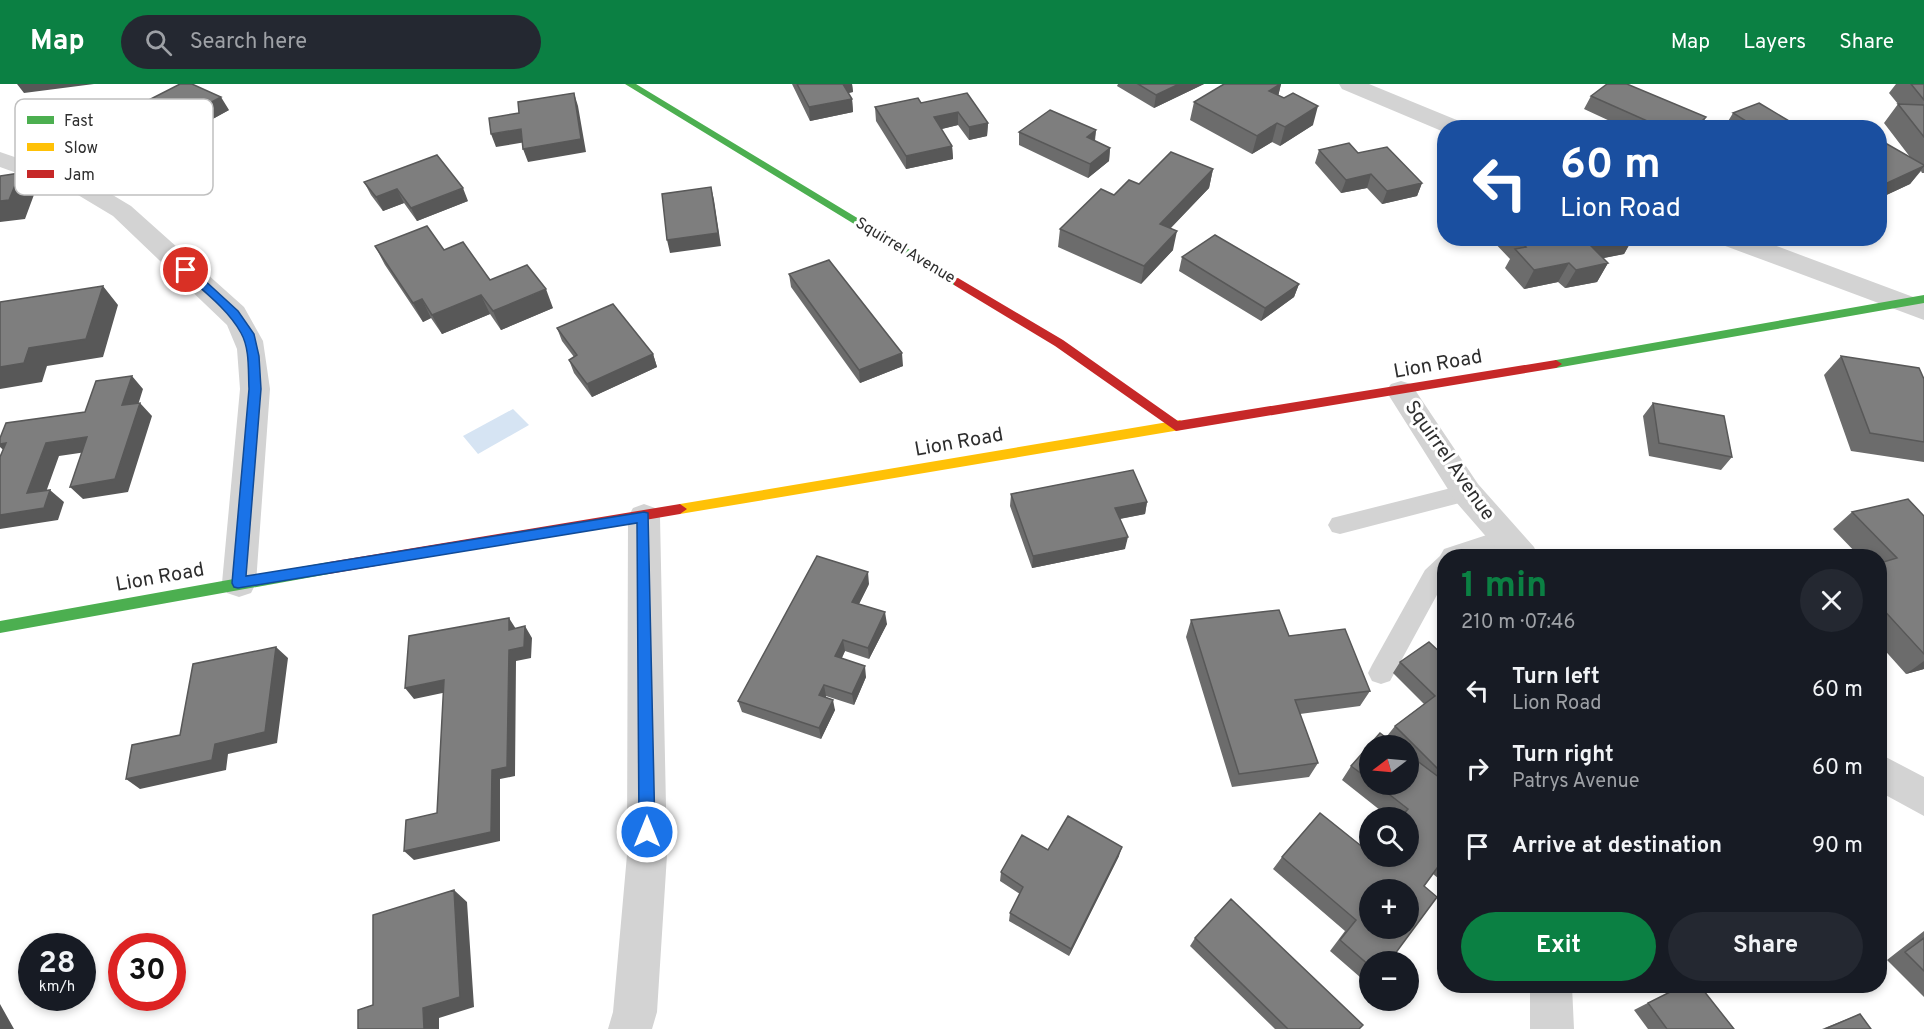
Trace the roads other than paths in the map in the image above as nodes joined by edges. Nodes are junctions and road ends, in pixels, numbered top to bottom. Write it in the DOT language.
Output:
graph roads {
  1 [pos="630,84"];
  2 [pos="1350,84"];
  3 [pos="1437,120"];
  4 [pos="0,159"];
  5 [pos="15,164"];
  6 [pos="96,195"];
  7 [pos="1752,246"];
  8 [pos="1917,304"];
  9 [pos="1401,392"];
  10 [pos="1176,426"];
  11 [pos="1467,493"];
  12 [pos="644,517"];
  13 [pos="1340,525"];
  14 [pos="1513,547"];
  15 [pos="1437,573"];
  16 [pos="238,583"];
  17 [pos="0,627"];
  18 [pos="1381,673"];
  19 [pos="1887,776"];
  20 [pos="1924,798"];
  21 [pos="1551,993"];
  22 [pos="630,1029"];
  23 [pos="1552,1029"];
  1 -- 10 [label="street, Squirrel Avenue"];
  2 -- 3 [label="street"];
  4 -- 5 [label="street"];
  6 -- 16 [label="street"];
  7 -- 8 [label="street"];
  8 -- 9 [label="street, Lion Road"];
  9 -- 10 [label="street, Lion Road"];
  9 -- 11 [label="street, Squirrel Avenue"];
  10 -- 12 [label="street, Lion Road"];
  11 -- 13 [label="lane"];
  11 -- 14 [label="street, Squirrel Avenue"];
  12 -- 16 [label="street, Lion Road"];
  12 -- 22 [label="street"];
  15 -- 18 [label="lane"];
  16 -- 17 [label="street, Lion Road"];
  19 -- 20 [label="street"];
  21 -- 23 [label="street"];
}
